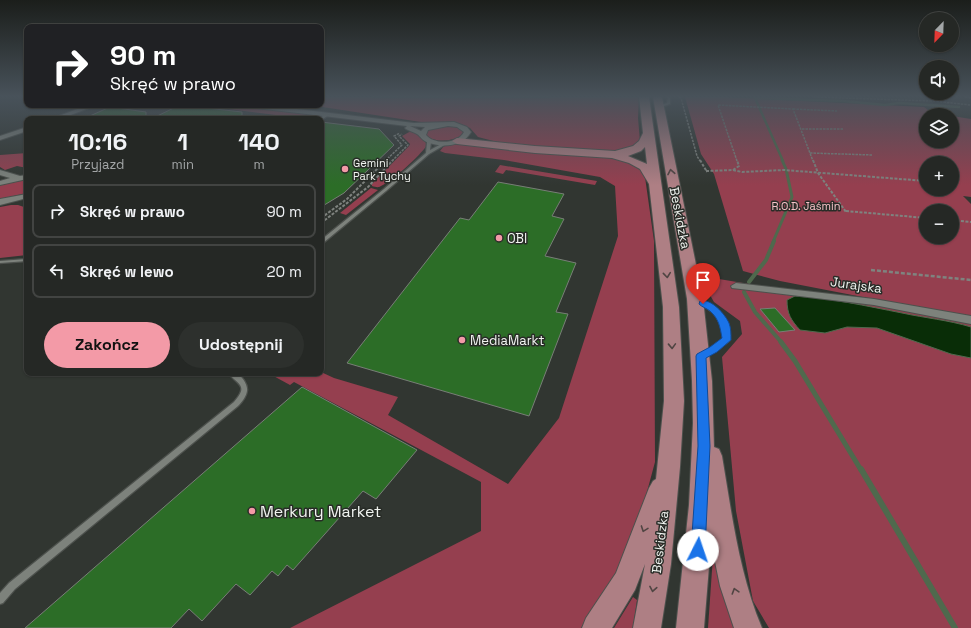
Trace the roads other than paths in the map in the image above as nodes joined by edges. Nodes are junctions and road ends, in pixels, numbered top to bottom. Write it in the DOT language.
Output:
graph roads {
  1 [pos="402,126"];
  2 [pos="434,126"];
  3 [pos="460,126"];
  4 [pos="648,126"];
  5 [pos="665,126"];
  6 [pos="24,130"];
  7 [pos="649,132"];
  8 [pos="467,134"];
  9 [pos="423,136"];
  10 [pos="0,138"];
  11 [pos="453,142"];
  12 [pos="499,146"];
  13 [pos="428,152"];
  14 [pos="613,155"];
  15 [pos="0,172"];
  16 [pos="24,177"];
  17 [pos="18,178"];
  18 [pos="0,183"];
  19 [pos="657,188"];
  20 [pos="24,197"];
  21 [pos="2,202"];
  22 [pos="324,240"];
  23 [pos="24,260"];
  24 [pos="0,262"];
  25 [pos="736,286"];
  26 [pos="695,299"];
  27 [pos="971,320"];
  28 [pos="701,356"];
  29 [pos="236,376"];
  30 [pos="704,400"];
  31 [pos="669,467"];
  32 [pos="0,600"];
  33 [pos="596,628"];
  34 [pos="646,628"];
  35 [pos="690,628"];
  36 [pos="748,628"];
  1 -- 9 [label="street"];
  2 -- 9 [label="street"];
  3 -- 8 [label="street"];
  4 -- 7 [label="main road, Beskidzka"];
  26 -- 5 [label="main road, Beskidzka, one-way"];
  6 -- 10 [label="street"];
  7 -- 14 [label="main road"];
  7 -- 19 [label="main road, Beskidzka"];
  8 -- 11 [label="street"];
  8 -- 12 [label="main road"];
  9 -- 11 [label="street"];
  9 -- 13 [label="lane"];
  11 -- 12 [label="main road"];
  11 -- 13 [label="lane"];
  12 -- 14 [label="main road"];
  13 -- 22 [label="lane"];
  14 -- 19 [label="main road"];
  15 -- 17 [label="street"];
  16 -- 17 [label="street"];
  17 -- 18 [label="street"];
  19 -- 31 [label="main road, Beskidzka, one-way"];
  20 -- 21 [label="street"];
  23 -- 24 [label="lane"];
  25 -- 27 [label="street, Jurajska"];
  26 -- 28 [label="main road, Beskidzka"];
  26 -- 28 [label="lane"];
  28 -- 30 [label="main road, Beskidzka"];
  29 -- 32 [label="lane"];
  30 -- 35 [label="main road, Beskidzka"];
  36 -- 30 [label="main road, one-way"];
  31 -- 33 [label="main road, one-way"];
  31 -- 34 [label="main road, Beskidzka, one-way"];
}
